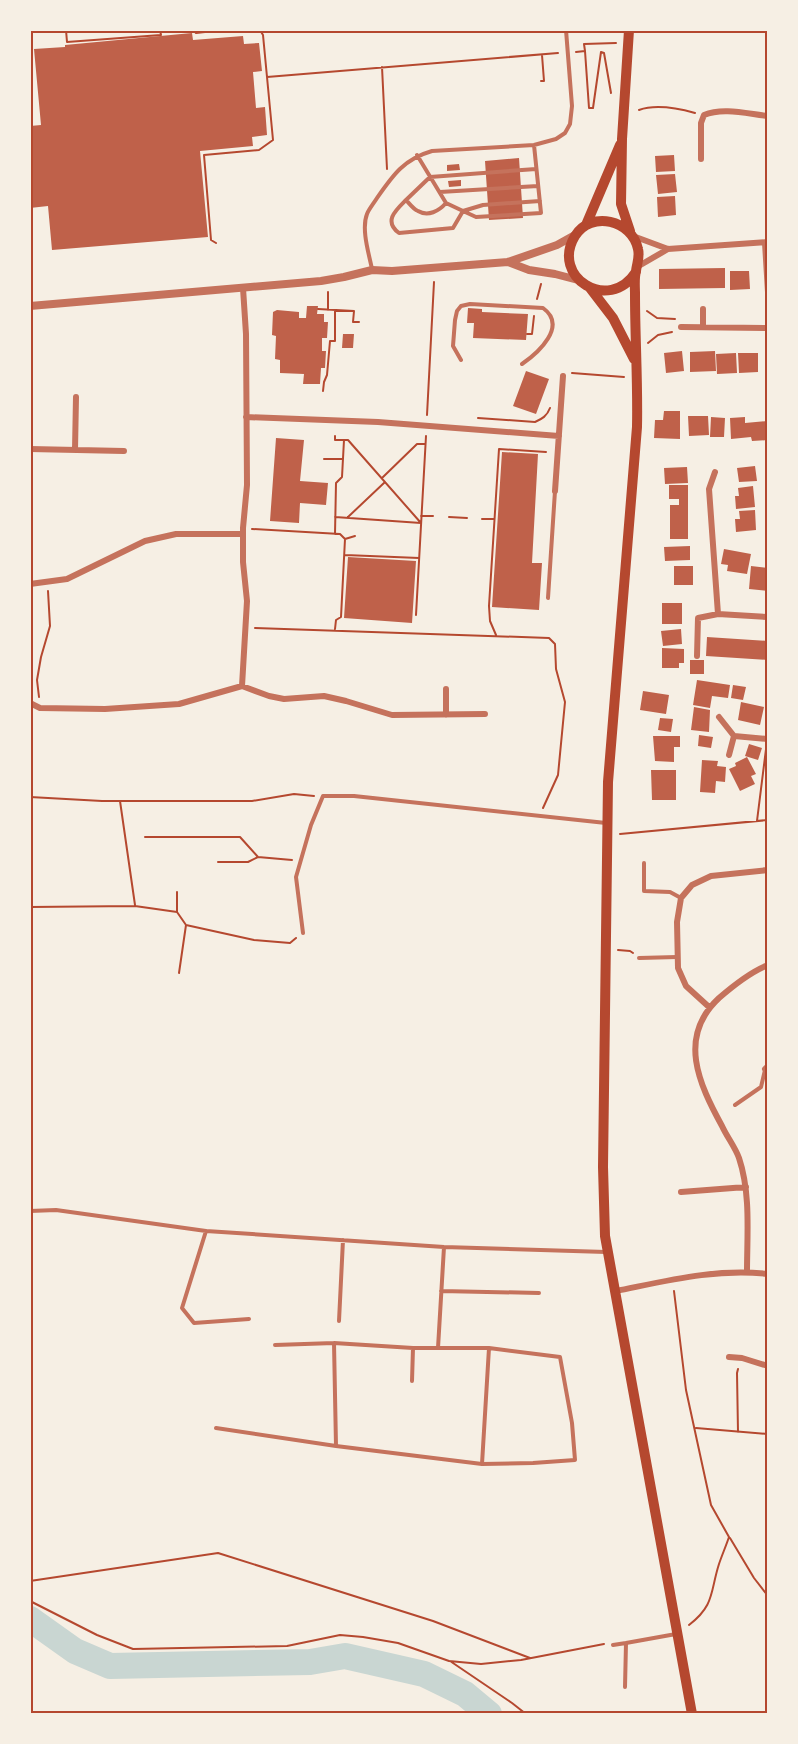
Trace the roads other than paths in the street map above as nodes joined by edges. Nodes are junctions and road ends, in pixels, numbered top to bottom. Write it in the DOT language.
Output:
graph roads {
  1 [pos="566,30"];
  2 [pos="629,30"];
  3 [pos="768,116"];
  4 [pos="622,139"];
  5 [pos="534,144"];
  6 [pos="417,156"];
  7 [pos="700,159"];
  8 [pos="536,169"];
  9 [pos="430,177"];
  10 [pos="538,186"];
  11 [pos="439,192"];
  12 [pos="406,200"];
  13 [pos="540,201"];
  14 [pos="446,203"];
  15 [pos="463,211"];
  16 [pos="586,225"];
  17 [pos="632,234"];
  18 [pos="575,235"];
  19 [pos="767,243"];
  20 [pos="668,249"];
  21 [pos="508,262"];
  22 [pos="636,269"];
  23 [pos="372,270"];
  24 [pos="578,280"];
  25 [pos="243,288"];
  26 [pos="590,288"];
  27 [pos="768,292"];
  28 [pos="30,306"];
  29 [pos="704,309"];
  30 [pos="679,327"];
  31 [pos="703,327"];
  32 [pos="768,328"];
  33 [pos="462,360"];
  34 [pos="635,362"];
  35 [pos="522,364"];
  36 [pos="563,376"];
  37 [pos="76,397"];
  38 [pos="246,417"];
  39 [pos="559,436"];
  40 [pos="30,449"];
  41 [pos="75,450"];
  42 [pos="124,451"];
  43 [pos="715,472"];
  44 [pos="555,491"];
  45 [pos="243,531"];
  46 [pos="30,584"];
  47 [pos="548,598"];
  48 [pos="718,614"];
  49 [pos="768,617"];
  50 [pos="697,656"];
  51 [pos="242,686"];
  52 [pos="447,689"];
  53 [pos="30,703"];
  54 [pos="485,714"];
  55 [pos="446,715"];
  56 [pos="719,717"];
  57 [pos="734,736"];
  58 [pos="767,739"];
  59 [pos="729,755"];
  60 [pos="608,829"];
  61 [pos="644,863"];
  62 [pos="768,870"];
  63 [pos="681,898"];
  64 [pos="303,933"];
  65 [pos="678,957"];
  66 [pos="639,958"];
  67 [pos="768,965"];
  68 [pos="709,1007"];
  69 [pos="767,1068"];
  70 [pos="735,1105"];
  71 [pos="746,1187"];
  72 [pos="681,1192"];
  73 [pos="30,1211"];
  74 [pos="206,1231"];
  75 [pos="343,1240"];
  76 [pos="444,1247"];
  77 [pos="608,1252"];
  78 [pos="747,1272"];
  79 [pos="768,1274"];
  80 [pos="441,1291"];
  81 [pos="616,1291"];
  82 [pos="539,1293"];
  83 [pos="249,1318"];
  84 [pos="339,1321"];
  85 [pos="334,1343"];
  86 [pos="275,1345"];
  87 [pos="413,1348"];
  88 [pos="438,1348"];
  89 [pos="489,1348"];
  90 [pos="729,1357"];
  91 [pos="768,1366"];
  92 [pos="412,1381"];
  93 [pos="216,1428"];
  94 [pos="336,1446"];
  95 [pos="482,1464"];
  96 [pos="677,1634"];
  97 [pos="626,1643"];
  98 [pos="613,1645"];
  99 [pos="625,1688"];
  100 [pos="692,1714"];
  1 -- 5 [label="lane"];
  2 -- 4 [label="main road"];
  3 -- 7 [label="street"];
  4 -- 16 [label="main road"];
  4 -- 17 [label="main road"];
  5 -- 6 [label="lane"];
  5 -- 8 [label="lane"];
  6 -- 9 [label="lane"];
  6 -- 23 [label="lane"];
  8 -- 9 [label="lane"];
  8 -- 10 [label="lane"];
  9 -- 11 [label="lane"];
  9 -- 12 [label="lane"];
  10 -- 11 [label="lane"];
  10 -- 13 [label="lane"];
  11 -- 14 [label="lane"];
  12 -- 14 [label="lane"];
  12 -- 15 [label="lane"];
  13 -- 15 [label="lane"];
  13 -- 15 [label="lane"];
  14 -- 15 [label="lane"];
  16 -- 17 [label="main road"];
  16 -- 18 [label="main road"];
  17 -- 20 [label="street"];
  17 -- 22 [label="main road"];
  18 -- 21 [label="street"];
  18 -- 24 [label="main road"];
  19 -- 20 [label="street"];
  19 -- 27 [label="street"];
  20 -- 22 [label="street"];
  21 -- 23 [label="street"];
  21 -- 24 [label="street"];
  22 -- 26 [label="main road"];
  22 -- 34 [label="main road"];
  23 -- 25 [label="street"];
  24 -- 26 [label="main road"];
  25 -- 28 [label="street"];
  25 -- 38 [label="street"];
  26 -- 34 [label="main road"];
  29 -- 31 [label="street"];
  30 -- 31 [label="street"];
  31 -- 32 [label="street"];
  33 -- 35 [label="lane"];
  34 -- 60 [label="main road"];
  36 -- 39 [label="street"];
  37 -- 41 [label="street"];
  38 -- 39 [label="street"];
  38 -- 45 [label="street"];
  39 -- 44 [label="street"];
  40 -- 41 [label="street"];
  41 -- 42 [label="street"];
  43 -- 48 [label="street"];
  44 -- 47 [label="lane"];
  45 -- 46 [label="street"];
  45 -- 51 [label="street"];
  48 -- 49 [label="street"];
  48 -- 50 [label="street"];
  51 -- 53 [label="street"];
  51 -- 55 [label="street"];
  52 -- 55 [label="street"];
  54 -- 55 [label="street"];
  56 -- 57 [label="street"];
  57 -- 58 [label="street"];
  57 -- 59 [label="street"];
  60 -- 64 [label="lane"];
  60 -- 77 [label="main road"];
  61 -- 63 [label="lane"];
  62 -- 63 [label="street"];
  63 -- 65 [label="street"];
  65 -- 66 [label="lane"];
  65 -- 68 [label="street"];
  67 -- 68 [label="street"];
  68 -- 71 [label="street"];
  69 -- 70 [label="lane"];
  71 -- 72 [label="street"];
  71 -- 78 [label="street"];
  73 -- 74 [label="lane"];
  74 -- 75 [label="lane"];
  74 -- 83 [label="lane"];
  75 -- 76 [label="lane"];
  75 -- 84 [label="lane"];
  76 -- 77 [label="lane"];
  76 -- 80 [label="lane"];
  77 -- 81 [label="main road"];
  78 -- 79 [label="street"];
  78 -- 81 [label="street"];
  80 -- 82 [label="lane"];
  80 -- 88 [label="lane"];
  81 -- 96 [label="main road"];
  85 -- 86 [label="lane"];
  85 -- 87 [label="lane"];
  85 -- 94 [label="lane"];
  87 -- 88 [label="lane"];
  87 -- 92 [label="lane"];
  88 -- 89 [label="lane"];
  89 -- 95 [label="lane"];
  89 -- 95 [label="lane"];
  90 -- 91 [label="street"];
  93 -- 94 [label="lane"];
  94 -- 95 [label="lane"];
  96 -- 97 [label="lane"];
  96 -- 100 [label="main road"];
  97 -- 98 [label="lane"];
  97 -- 99 [label="lane"];
}
